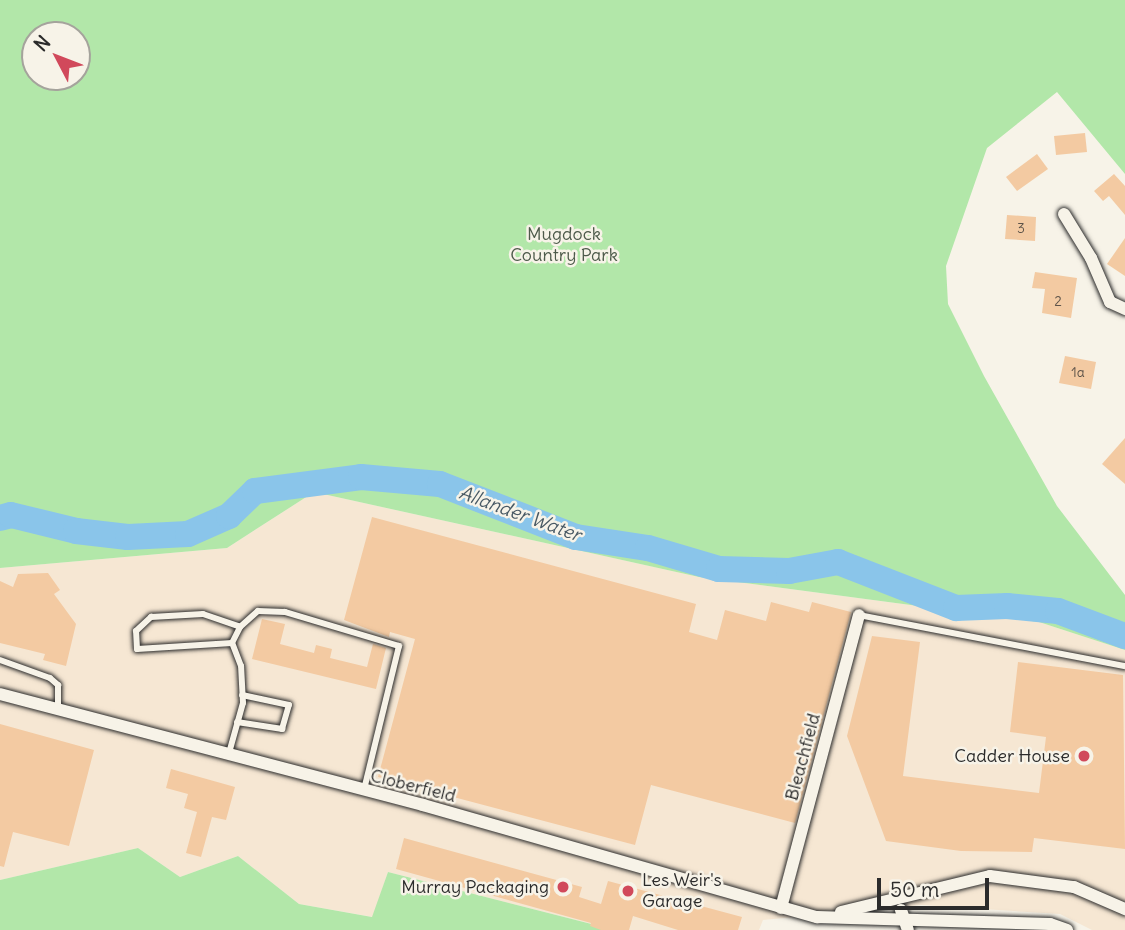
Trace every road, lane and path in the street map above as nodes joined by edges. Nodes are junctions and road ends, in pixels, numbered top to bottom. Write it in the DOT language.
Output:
graph roads {
  1 [pos="1064,214"];
  2 [pos="1125,309"];
  3 [pos="859,615"];
  4 [pos="240,627"];
  5 [pos="232,643"];
  6 [pos="0,660"];
  7 [pos="1125,666"];
  8 [pos="0,694"];
  9 [pos="242,695"];
  10 [pos="58,711"];
  11 [pos="237,722"];
  12 [pos="229,753"];
  13 [pos="364,792"];
  14 [pos="900,900"];
  15 [pos="781,908"];
  16 [pos="1125,909"];
  17 [pos="901,917"];
  18 [pos="816,923"];
  19 [pos="908,930"];
  20 [pos="1067,930"];
  1 -- 2 [label="street"];
  3 -- 7 [label="lane"];
  3 -- 15 [label="street, Bleachfield"];
  4 -- 5 [label="lane"];
  4 -- 5 [label="lane"];
  4 -- 13 [label="lane"];
  5 -- 9 [label="lane"];
  6 -- 10 [label="lane"];
  8 -- 10 [label="street, Cloberfield"];
  9 -- 11 [label="lane"];
  9 -- 11 [label="lane"];
  10 -- 12 [label="street, Cloberfield"];
  11 -- 12 [label="lane"];
  12 -- 13 [label="street, Cloberfield"];
  13 -- 15 [label="street, Cloberfield"];
  14 -- 16 [label="street"];
  14 -- 17 [label="street"];
  14 -- 18 [label="street"];
  15 -- 18 [label="street, Cloberfield"];
  17 -- 18 [label="street"];
  17 -- 19 [label="street"];
  17 -- 20 [label="street"];
}
